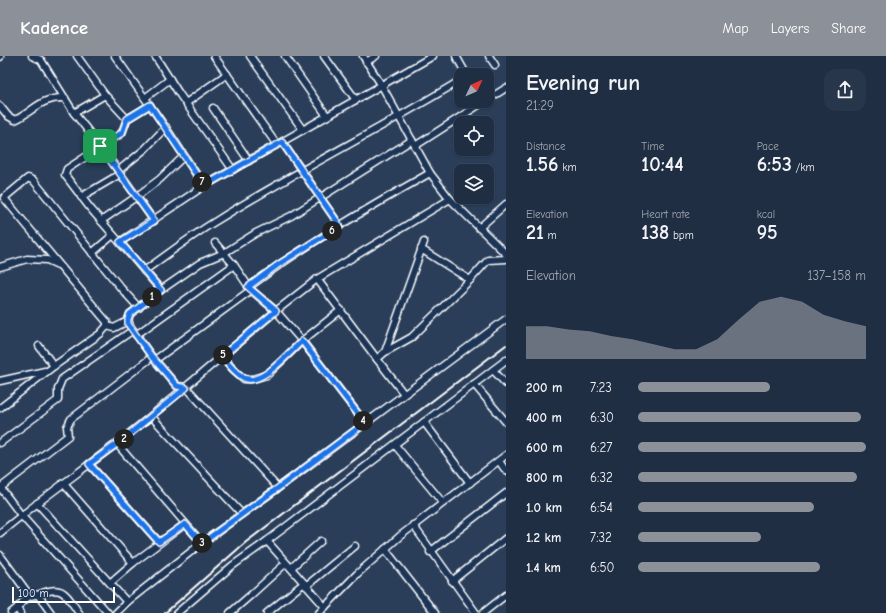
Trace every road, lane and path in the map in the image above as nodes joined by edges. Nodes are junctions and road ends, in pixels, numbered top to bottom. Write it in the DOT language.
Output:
graph roads {
  1 [pos="32,56"];
  2 [pos="77,56"];
  3 [pos="115,56"];
  4 [pos="155,56"];
  5 [pos="214,56"];
  6 [pos="250,56"];
  7 [pos="285,56"];
  8 [pos="324,56"];
  9 [pos="376,56"];
  10 [pos="433,56"];
  11 [pos="456,56"];
  12 [pos="489,56"];
  13 [pos="365,59"];
  14 [pos="494,65"];
  15 [pos="463,68"];
  16 [pos="227,74"];
  17 [pos="170,79"];
  18 [pos="454,84"];
  19 [pos="382,86"];
  20 [pos="506,88"];
  21 [pos="105,95"];
  22 [pos="494,95"];
  23 [pos="65,98"];
  24 [pos="144,98"];
  25 [pos="356,100"];
  26 [pos="186,103"];
  27 [pos="150,105"];
  28 [pos="0,106"];
  29 [pos="213,108"];
  30 [pos="473,108"];
  31 [pos="74,113"];
  32 [pos="327,116"];
  33 [pos="399,117"];
  34 [pos="127,119"];
  35 [pos="166,128"];
  36 [pos="303,130"];
  37 [pos="414,143"];
  38 [pos="280,144"];
  39 [pos="100,146"];
  40 [pos="184,156"];
  41 [pos="249,161"];
  42 [pos="233,170"];
  43 [pos="302,170"];
  44 [pos="119,173"];
  45 [pos="430,173"];
  46 [pos="204,186"];
  47 [pos="81,197"];
  48 [pos="136,197"];
  49 [pos="321,198"];
  50 [pos="450,198"];
  51 [pos="506,204"];
  52 [pos="101,221"];
  53 [pos="154,221"];
  54 [pos="340,226"];
  55 [pos="479,228"];
  56 [pos="113,235"];
  57 [pos="120,242"];
  58 [pos="424,242"];
  59 [pos="215,243"];
  60 [pos="421,250"];
  61 [pos="505,252"];
  62 [pos="92,253"];
  63 [pos="224,253"];
  64 [pos="506,259"];
  65 [pos="234,265"];
  66 [pos="0,267"];
  67 [pos="62,267"];
  68 [pos="144,271"];
  69 [pos="318,279"];
  70 [pos="470,280"];
  71 [pos="250,288"];
  72 [pos="161,290"];
  73 [pos="139,308"];
  74 [pos="341,310"];
  75 [pos="276,311"];
  76 [pos="506,319"];
  77 [pos="128,321"];
  78 [pos="107,326"];
  79 [pos="134,333"];
  80 [pos="302,341"];
  81 [pos="39,346"];
  82 [pos="385,352"];
  83 [pos="222,356"];
  84 [pos="154,358"];
  85 [pos="376,359"];
  86 [pos="506,360"];
  87 [pos="54,366"];
  88 [pos="493,370"];
  89 [pos="48,371"];
  90 [pos="0,381"];
  91 [pos="474,384"];
  92 [pos="506,384"];
  93 [pos="186,388"];
  94 [pos="404,394"];
  95 [pos="0,408"];
  96 [pos="151,416"];
  97 [pos="424,422"];
  98 [pos="506,422"];
  99 [pos="365,423"];
  100 [pos="0,443"];
  101 [pos="117,444"];
  102 [pos="395,445"];
  103 [pos="506,456"];
  104 [pos="499,461"];
  105 [pos="89,464"];
  106 [pos="506,471"];
  107 [pos="63,483"];
  108 [pos="470,483"];
  109 [pos="0,488"];
  110 [pos="278,488"];
  111 [pos="506,493"];
  112 [pos="442,502"];
  113 [pos="37,503"];
  114 [pos="242,514"];
  115 [pos="21,515"];
  116 [pos="185,524"];
  117 [pos="412,526"];
  118 [pos="0,533"];
  119 [pos="506,538"];
  120 [pos="322,541"];
  121 [pos="159,542"];
  122 [pos="267,542"];
  123 [pos="202,543"];
  124 [pos="355,546"];
  125 [pos="385,549"];
  126 [pos="430,552"];
  127 [pos="1,559"];
  128 [pos="133,563"];
  129 [pos="286,563"];
  130 [pos="290,568"];
  131 [pos="452,581"];
  132 [pos="110,583"];
  133 [pos="305,585"];
  134 [pos="38,595"];
  135 [pos="506,595"];
  136 [pos="30,596"];
  137 [pos="127,602"];
  138 [pos="325,607"];
  139 [pos="19,611"];
  140 [pos="11,613"];
  141 [pos="51,613"];
  142 [pos="78,613"];
  143 [pos="108,613"];
  144 [pos="116,613"];
  145 [pos="177,613"];
  146 [pos="230,613"];
  147 [pos="267,613"];
  148 [pos="319,613"];
  149 [pos="435,613"];
  150 [pos="476,613"];
  151 [pos="483,613"];
  1 -- 23 [label="street"];
  2 -- 21 [label="street"];
  3 -- 24 [label="street"];
  4 -- 17 [label="street"];
  5 -- 16 [label="street"];
  6 -- 36 [label="street"];
  7 -- 32 [label="street"];
  8 -- 25 [label="street"];
  9 -- 13 [label="street"];
  10 -- 19 [label="street"];
  11 -- 15 [label="street"];
  12 -- 14 [label="street"];
  13 -- 19 [label="street"];
  16 -- 26 [label="street"];
  16 -- 38 [label="street"];
  17 -- 24 [label="street"];
  17 -- 26 [label="street"];
  18 -- 33 [label="street"];
  19 -- 25 [label="street"];
  19 -- 33 [label="street"];
  20 -- 22 [label="street"];
  21 -- 31 [label="street"];
  21 -- 34 [label="street"];
  23 -- 28 [label="street"];
  23 -- 31 [label="street"];
  24 -- 27 [label="street"];
  25 -- 32 [label="street"];
  26 -- 42 [label="street"];
  27 -- 34 [label="street"];
  27 -- 35 [label="street"];
  29 -- 41 [label="street"];
  30 -- 37 [label="street"];
  31 -- 39 [label="street"];
  32 -- 36 [label="street"];
  33 -- 37 [label="street"];
  33 -- 43 [label="street"];
  34 -- 39 [label="street"];
  35 -- 40 [label="street"];
  35 -- 44 [label="street"];
  36 -- 38 [label="street"];
  37 -- 45 [label="street"];
  37 -- 49 [label="street"];
  38 -- 41 [label="street"];
  38 -- 43 [label="street"];
  39 -- 44 [label="street"];
  39 -- 47 [label="street"];
  40 -- 46 [label="street"];
  40 -- 48 [label="street"];
  41 -- 42 [label="street"];
  42 -- 46 [label="street"];
  43 -- 49 [label="street"];
  43 -- 68 [label="street"];
  44 -- 47 [label="street"];
  44 -- 48 [label="street"];
  45 -- 50 [label="street"];
  45 -- 54 [label="street"];
  46 -- 53 [label="street"];
  47 -- 52 [label="street"];
  48 -- 52 [label="street"];
  48 -- 53 [label="street"];
  49 -- 54 [label="street"];
  49 -- 63 [label="street"];
  50 -- 55 [label="street"];
  50 -- 69 [label="street"];
  51 -- 55 [label="street"];
  52 -- 56 [label="street"];
  53 -- 57 [label="street"];
  54 -- 71 [label="street"];
  55 -- 61 [label="street"];
  56 -- 57 [label="street"];
  56 -- 62 [label="street"];
  57 -- 68 [label="street"];
  58 -- 60 [label="street"];
  59 -- 63 [label="street"];
  60 -- 70 [label="street"];
  60 -- 82 [label="street"];
  62 -- 67 [label="street"];
  62 -- 73 [label="street"];
  63 -- 65 [label="street"];
  63 -- 72 [label="street"];
  64 -- 70 [label="street"];
  65 -- 71 [label="street"];
  65 -- 79 [label="street"];
  66 -- 67 [label="street"];
  67 -- 78 [label="street"];
  68 -- 72 [label="street"];
  69 -- 74 [label="street"];
  69 -- 75 [label="street"];
  70 -- 82 [label="street"];
  71 -- 75 [label="street"];
  71 -- 84 [label="street"];
  72 -- 73 [label="street"];
  73 -- 77 [label="street"];
  74 -- 80 [label="street"];
  74 -- 85 [label="street"];
  75 -- 80 [label="street"];
  75 -- 83 [label="street"];
  76 -- 94 [label="street"];
  77 -- 78 [label="street"];
  77 -- 79 [label="street"];
  78 -- 87 [label="street"];
  79 -- 84 [label="street"];
  79 -- 100 [label="street"];
  80 -- 83 [label="street"];
  80 -- 99 [label="street"];
  81 -- 87 [label="street"];
  82 -- 85 [label="street"];
  83 -- 93 [label="street"];
  84 -- 93 [label="street"];
  84 -- 109 [label="street"];
  85 -- 94 [label="street"];
  86 -- 88 [label="street"];
  87 -- 89 [label="street"];
  88 -- 91 [label="street"];
  88 -- 92 [label="street"];
  89 -- 90 [label="street"];
  89 -- 95 [label="street"];
  91 -- 97 [label="street"];
  91 -- 98 [label="street"];
  93 -- 96 [label="street"];
  93 -- 110 [label="street"];
  94 -- 99 [label="street"];
  96 -- 101 [label="street"];
  96 -- 114 [label="street"];
  97 -- 102 [label="street"];
  97 -- 108 [label="street"];
  99 -- 110 [label="street"];
  101 -- 105 [label="street"];
  101 -- 116 [label="street"];
  102 -- 112 [label="street"];
  102 -- 122 [label="street"];
  103 -- 104 [label="street"];
  104 -- 106 [label="street"];
  104 -- 108 [label="street"];
  105 -- 107 [label="street"];
  105 -- 121 [label="street"];
  107 -- 113 [label="street"];
  107 -- 128 [label="street"];
  108 -- 112 [label="street"];
  109 -- 115 [label="street"];
  110 -- 114 [label="street"];
  111 -- 126 [label="street"];
  112 -- 117 [label="street"];
  113 -- 115 [label="street"];
  113 -- 132 [label="street"];
  114 -- 123 [label="street"];
  115 -- 118 [label="street"];
  115 -- 143 [label="street"];
  116 -- 121 [label="street"];
  116 -- 123 [label="street"];
  117 -- 125 [label="street"];
  117 -- 126 [label="street"];
  119 -- 131 [label="street"];
  120 -- 130 [label="street"];
  121 -- 128 [label="street"];
  122 -- 129 [label="street"];
  122 -- 145 [label="street"];
  123 -- 137 [label="street"];
  124 -- 133 [label="street"];
  125 -- 138 [label="street"];
  125 -- 149 [label="street"];
  126 -- 131 [label="street"];
  127 -- 136 [label="street"];
  128 -- 132 [label="street"];
  129 -- 130 [label="street"];
  129 -- 146 [label="street"];
  130 -- 133 [label="street"];
  131 -- 150 [label="street"];
  132 -- 137 [label="street"];
  133 -- 138 [label="street"];
  133 -- 147 [label="street"];
  134 -- 136 [label="street"];
  134 -- 141 [label="street"];
  134 -- 142 [label="street"];
  135 -- 151 [label="street"];
  136 -- 139 [label="street"];
  137 -- 144 [label="street"];
  138 -- 148 [label="street"];
  139 -- 140 [label="street"];
}
